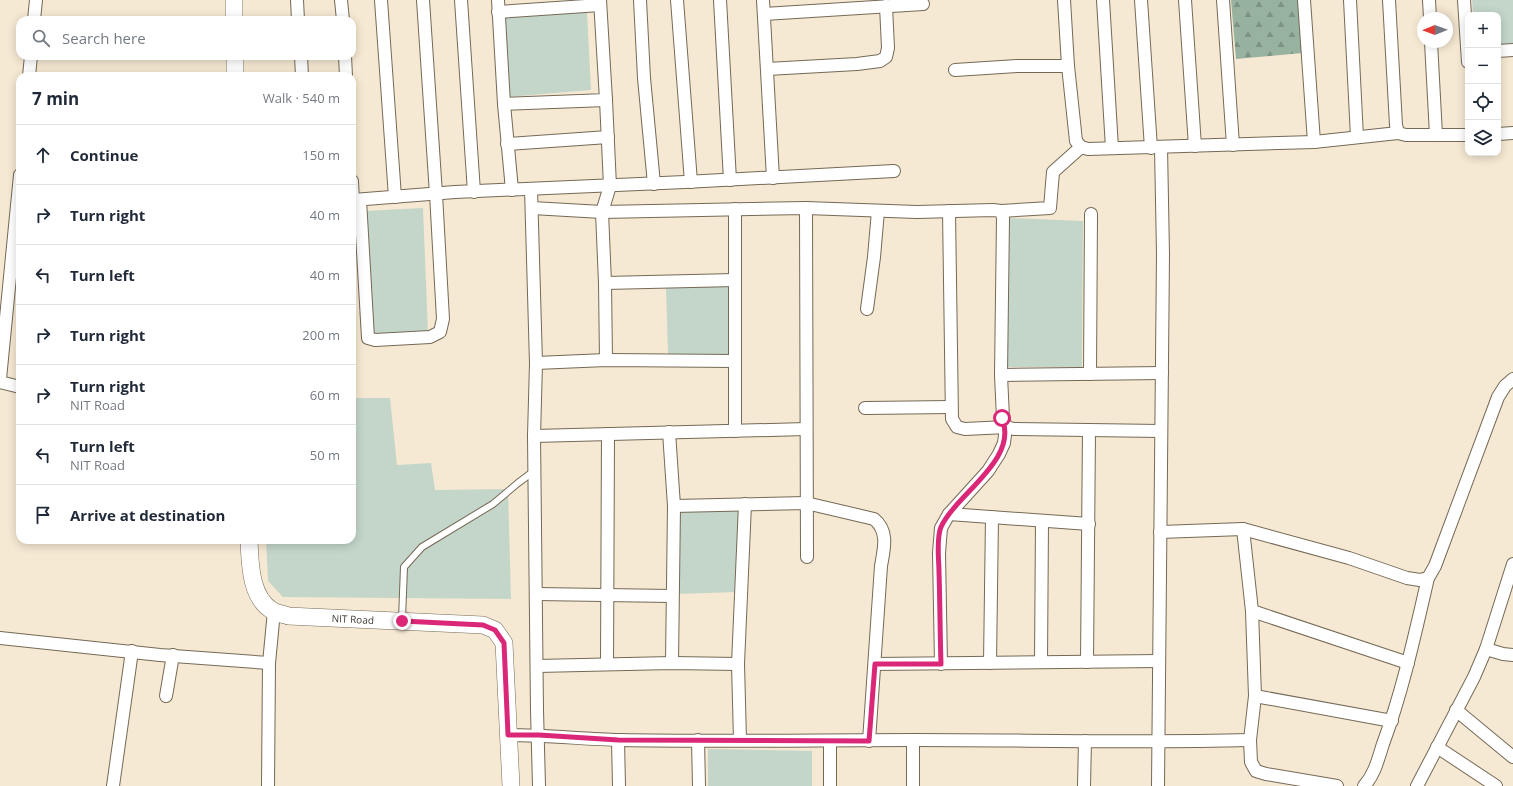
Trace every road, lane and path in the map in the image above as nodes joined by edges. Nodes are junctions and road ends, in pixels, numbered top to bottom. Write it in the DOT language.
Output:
graph roads {
  1 [pos="36,0"];
  2 [pos="234,0"];
  3 [pos="297,0"];
  4 [pos="341,0"];
  5 [pos="381,0"];
  6 [pos="423,0"];
  7 [pos="461,0"];
  8 [pos="640,0"];
  9 [pos="677,0"];
  10 [pos="720,0"];
  11 [pos="763,0"];
  12 [pos="1064,0"];
  13 [pos="1103,0"];
  14 [pos="1141,0"];
  15 [pos="1185,0"];
  16 [pos="1223,0"];
  17 [pos="1304,0"];
  18 [pos="1350,0"];
  19 [pos="1389,0"];
  20 [pos="1429,0"];
  21 [pos="1464,0"];
  22 [pos="600,2"];
  23 [pos="923,4"];
  24 [pos="498,6"];
  25 [pos="886,6"];
  26 [pos="1430,12"];
  27 [pos="764,14"];
  28 [pos="34,16"];
  29 [pos="234,16"];
  30 [pos="298,16"];
  31 [pos="343,16"];
  32 [pos="1431,48"];
  33 [pos="1468,48"];
  34 [pos="1513,50"];
  35 [pos="1501,51"];
  36 [pos="31,60"];
  37 [pos="235,60"];
  38 [pos="301,60"];
  39 [pos="345,60"];
  40 [pos="1068,66"];
  41 [pos="767,69"];
  42 [pos="955,70"];
  43 [pos="29,72"];
  44 [pos="235,72"];
  45 [pos="302,72"];
  46 [pos="346,72"];
  47 [pos="606,100"];
  48 [pos="504,104"];
  49 [pos="1398,133"];
  50 [pos="1513,133"];
  51 [pos="1501,134"];
  52 [pos="1436,135"];
  53 [pos="1465,135"];
  54 [pos="608,137"];
  55 [pos="1357,137"];
  56 [pos="1314,142"];
  57 [pos="507,144"];
  58 [pos="1233,145"];
  59 [pos="1195,146"];
  60 [pos="1081,147"];
  61 [pos="1112,148"];
  62 [pos="1156,148"];
  63 [pos="894,171"];
  64 [pos="773,178"];
  65 [pos="730,180"];
  66 [pos="691,182"];
  67 [pos="654,184"];
  68 [pos="610,186"];
  69 [pos="531,189"];
  70 [pos="512,190"];
  71 [pos="474,192"];
  72 [pos="436,194"];
  73 [pos="395,197"];
  74 [pos="356,200"];
  75 [pos="532,208"];
  76 [pos="806,208"];
  77 [pos="735,209"];
  78 [pos="356,211"];
  79 [pos="883,211"];
  80 [pos="949,211"];
  81 [pos="1001,211"];
  82 [pos="602,212"];
  83 [pos="1090,214"];
  84 [pos="16,216"];
  85 [pos="735,280"];
  86 [pos="605,283"];
  87 [pos="867,309"];
  88 [pos="606,360"];
  89 [pos="735,361"];
  90 [pos="536,363"];
  91 [pos="1162,373"];
  92 [pos="1090,374"];
  93 [pos="1001,375"];
  94 [pos="1513,379"];
  95 [pos="0,380"];
  96 [pos="16,386"];
  97 [pos="951,407"];
  98 [pos="865,408"];
  99 [pos="1006,427"];
  100 [pos="806,429"];
  101 [pos="1089,430"];
  102 [pos="735,431"];
  103 [pos="1161,431"];
  104 [pos="669,432"];
  105 [pos="608,434"];
  106 [pos="534,436"];
  107 [pos="535,471"];
  108 [pos="806,503"];
  109 [pos="745,504"];
  110 [pos="674,506"];
  111 [pos="949,514"];
  112 [pos="992,517"];
  113 [pos="1042,521"];
  114 [pos="1089,524"];
  115 [pos="1243,529"];
  116 [pos="1160,532"];
  117 [pos="250,544"];
  118 [pos="807,557"];
  119 [pos="1513,564"];
  120 [pos="1428,578"];
  121 [pos="536,594"];
  122 [pos="608,595"];
  123 [pos="672,596"];
  124 [pos="274,611"];
  125 [pos="1252,611"];
  126 [pos="402,621"];
  127 [pos="0,638"];
  128 [pos="1486,649"];
  129 [pos="132,651"];
  130 [pos="173,655"];
  131 [pos="1513,655"];
  132 [pos="1159,661"];
  133 [pos="1040,662"];
  134 [pos="1087,662"];
  135 [pos="269,663"];
  136 [pos="672,663"];
  137 [pos="990,663"];
  138 [pos="1408,663"];
  139 [pos="607,664"];
  140 [pos="738,664"];
  141 [pos="875,664"];
  142 [pos="941,664"];
  143 [pos="537,666"];
  144 [pos="166,696"];
  145 [pos="1255,696"];
  146 [pos="1456,710"];
  147 [pos="1392,721"];
  148 [pos="508,735"];
  149 [pos="539,735"];
  150 [pos="618,740"];
  151 [pos="698,740"];
  152 [pos="740,740"];
  153 [pos="913,740"];
  154 [pos="1250,740"];
  155 [pos="830,741"];
  156 [pos="869,741"];
  157 [pos="1085,741"];
  158 [pos="1158,742"];
  159 [pos="1437,747"];
  160 [pos="1513,757"];
  161 [pos="113,786"];
  162 [pos="268,786"];
  163 [pos="511,786"];
  164 [pos="539,786"];
  165 [pos="619,786"];
  166 [pos="699,786"];
  167 [pos="830,786"];
  168 [pos="913,786"];
  169 [pos="1084,786"];
  170 [pos="1158,786"];
  171 [pos="1337,786"];
  172 [pos="1364,786"];
  173 [pos="1417,786"];
  174 [pos="1496,786"];
  1 -- 28 [label="street"];
  2 -- 29 [label="main road"];
  3 -- 30 [label="street"];
  4 -- 31 [label="street"];
  5 -- 73 [label="street"];
  6 -- 72 [label="street"];
  7 -- 71 [label="street"];
  8 -- 67 [label="street"];
  9 -- 66 [label="street"];
  10 -- 65 [label="street"];
  11 -- 27 [label="street"];
  12 -- 40 [label="street"];
  13 -- 61 [label="street"];
  14 -- 62 [label="street"];
  15 -- 59 [label="street"];
  16 -- 58 [label="street"];
  17 -- 56 [label="street"];
  18 -- 55 [label="street"];
  19 -- 49 [label="street"];
  20 -- 26 [label="street"];
  21 -- 33 [label="street"];
  22 -- 24 [label="street"];
  22 -- 47 [label="street"];
  23 -- 25 [label="street"];
  24 -- 48 [label="street"];
  25 -- 27 [label="street"];
  25 -- 41 [label="street"];
  27 -- 41 [label="street"];
  32 -- 52 [label="street"];
  34 -- 35 [label="street"];
  36 -- 43 [label="street"];
  37 -- 44 [label="main road"];
  38 -- 45 [label="street"];
  39 -- 46 [label="street"];
  40 -- 42 [label="street"];
  40 -- 60 [label="street"];
  41 -- 64 [label="street"];
  47 -- 48 [label="street"];
  47 -- 54 [label="street"];
  48 -- 57 [label="street"];
  49 -- 52 [label="street"];
  49 -- 55 [label="street"];
  50 -- 51 [label="street"];
  52 -- 53 [label="street"];
  54 -- 57 [label="street"];
  54 -- 68 [label="street"];
  55 -- 56 [label="street"];
  56 -- 58 [label="street"];
  57 -- 70 [label="street"];
  58 -- 59 [label="street"];
  59 -- 62 [label="street"];
  60 -- 61 [label="street"];
  60 -- 81 [label="street"];
  61 -- 62 [label="street"];
  62 -- 91 [label="street"];
  63 -- 64 [label="street"];
  64 -- 65 [label="street"];
  65 -- 66 [label="street"];
  66 -- 67 [label="street"];
  67 -- 68 [label="street"];
  68 -- 69 [label="street"];
  68 -- 82 [label="street"];
  69 -- 70 [label="street"];
  69 -- 75 [label="street"];
  70 -- 71 [label="street"];
  71 -- 72 [label="street"];
  72 -- 73 [label="street"];
  72 -- 78 [label="street"];
  73 -- 74 [label="street"];
  75 -- 82 [label="street"];
  75 -- 90 [label="street"];
  76 -- 77 [label="street"];
  76 -- 79 [label="street"];
  76 -- 100 [label="street"];
  77 -- 82 [label="street"];
  77 -- 85 [label="street"];
  79 -- 80 [label="street"];
  79 -- 87 [label="street"];
  80 -- 81 [label="street"];
  80 -- 97 [label="street"];
  81 -- 93 [label="street"];
  82 -- 86 [label="street"];
  83 -- 92 [label="street"];
  84 -- 95 [label="street"];
  85 -- 86 [label="street"];
  85 -- 89 [label="street"];
  86 -- 88 [label="street"];
  88 -- 89 [label="street"];
  88 -- 90 [label="street"];
  89 -- 102 [label="street"];
  90 -- 106 [label="street"];
  91 -- 92 [label="street"];
  91 -- 103 [label="street"];
  92 -- 93 [label="street"];
  93 -- 99 [label="street"];
  94 -- 120 [label="street"];
  95 -- 96 [label="street"];
  97 -- 98 [label="street"];
  97 -- 99 [label="street"];
  99 -- 101 [label="street"];
  99 -- 111 [label="street"];
  100 -- 102 [label="street"];
  100 -- 108 [label="street"];
  101 -- 103 [label="street"];
  101 -- 114 [label="street"];
  102 -- 104 [label="street"];
  103 -- 116 [label="street"];
  104 -- 105 [label="street"];
  104 -- 110 [label="street"];
  105 -- 106 [label="street"];
  105 -- 122 [label="street"];
  106 -- 107 [label="street"];
  107 -- 121 [label="street"];
  107 -- 126 [label="lane"];
  108 -- 109 [label="street"];
  108 -- 118 [label="street"];
  108 -- 141 [label="street"];
  109 -- 110 [label="street"];
  109 -- 140 [label="street"];
  110 -- 123 [label="street"];
  111 -- 112 [label="street"];
  111 -- 142 [label="street"];
  112 -- 113 [label="street"];
  112 -- 137 [label="street"];
  113 -- 114 [label="street"];
  113 -- 133 [label="street"];
  114 -- 134 [label="street"];
  115 -- 116 [label="street"];
  115 -- 120 [label="street"];
  115 -- 125 [label="street"];
  116 -- 132 [label="street"];
  117 -- 124 [label="main road"];
  119 -- 128 [label="street"];
  120 -- 138 [label="street"];
  121 -- 122 [label="street"];
  121 -- 143 [label="street"];
  122 -- 123 [label="street"];
  122 -- 139 [label="street"];
  123 -- 136 [label="street"];
  124 -- 126 [label="main road, NIT Road"];
  124 -- 135 [label="street"];
  125 -- 138 [label="street"];
  125 -- 145 [label="street"];
  126 -- 148 [label="main road, NIT Road"];
  127 -- 129 [label="street"];
  128 -- 131 [label="street"];
  128 -- 146 [label="street"];
  129 -- 130 [label="street"];
  129 -- 161 [label="street"];
  130 -- 135 [label="street"];
  130 -- 144 [label="street"];
  132 -- 134 [label="street"];
  132 -- 158 [label="street"];
  133 -- 134 [label="street"];
  133 -- 137 [label="street"];
  135 -- 162 [label="street"];
  136 -- 139 [label="street"];
  136 -- 140 [label="street"];
  137 -- 142 [label="street"];
  138 -- 147 [label="street"];
  139 -- 143 [label="street"];
  140 -- 152 [label="street"];
  141 -- 142 [label="street"];
  141 -- 156 [label="street"];
  143 -- 149 [label="street"];
  145 -- 147 [label="street"];
  145 -- 154 [label="street"];
  146 -- 159 [label="street"];
  146 -- 160 [label="street"];
  147 -- 172 [label="street"];
  148 -- 149 [label="street"];
  148 -- 163 [label="main road, NIT Road"];
  149 -- 150 [label="street"];
  149 -- 164 [label="street"];
  150 -- 151 [label="street"];
  150 -- 165 [label="street"];
  151 -- 152 [label="street"];
  151 -- 166 [label="street"];
  152 -- 155 [label="street"];
  153 -- 156 [label="street"];
  153 -- 157 [label="street"];
  153 -- 168 [label="street"];
  154 -- 158 [label="street"];
  154 -- 171 [label="street"];
  155 -- 156 [label="street"];
  155 -- 167 [label="street"];
  157 -- 158 [label="street"];
  157 -- 169 [label="street"];
  158 -- 170 [label="street"];
  159 -- 173 [label="street"];
  159 -- 174 [label="street"];
}
